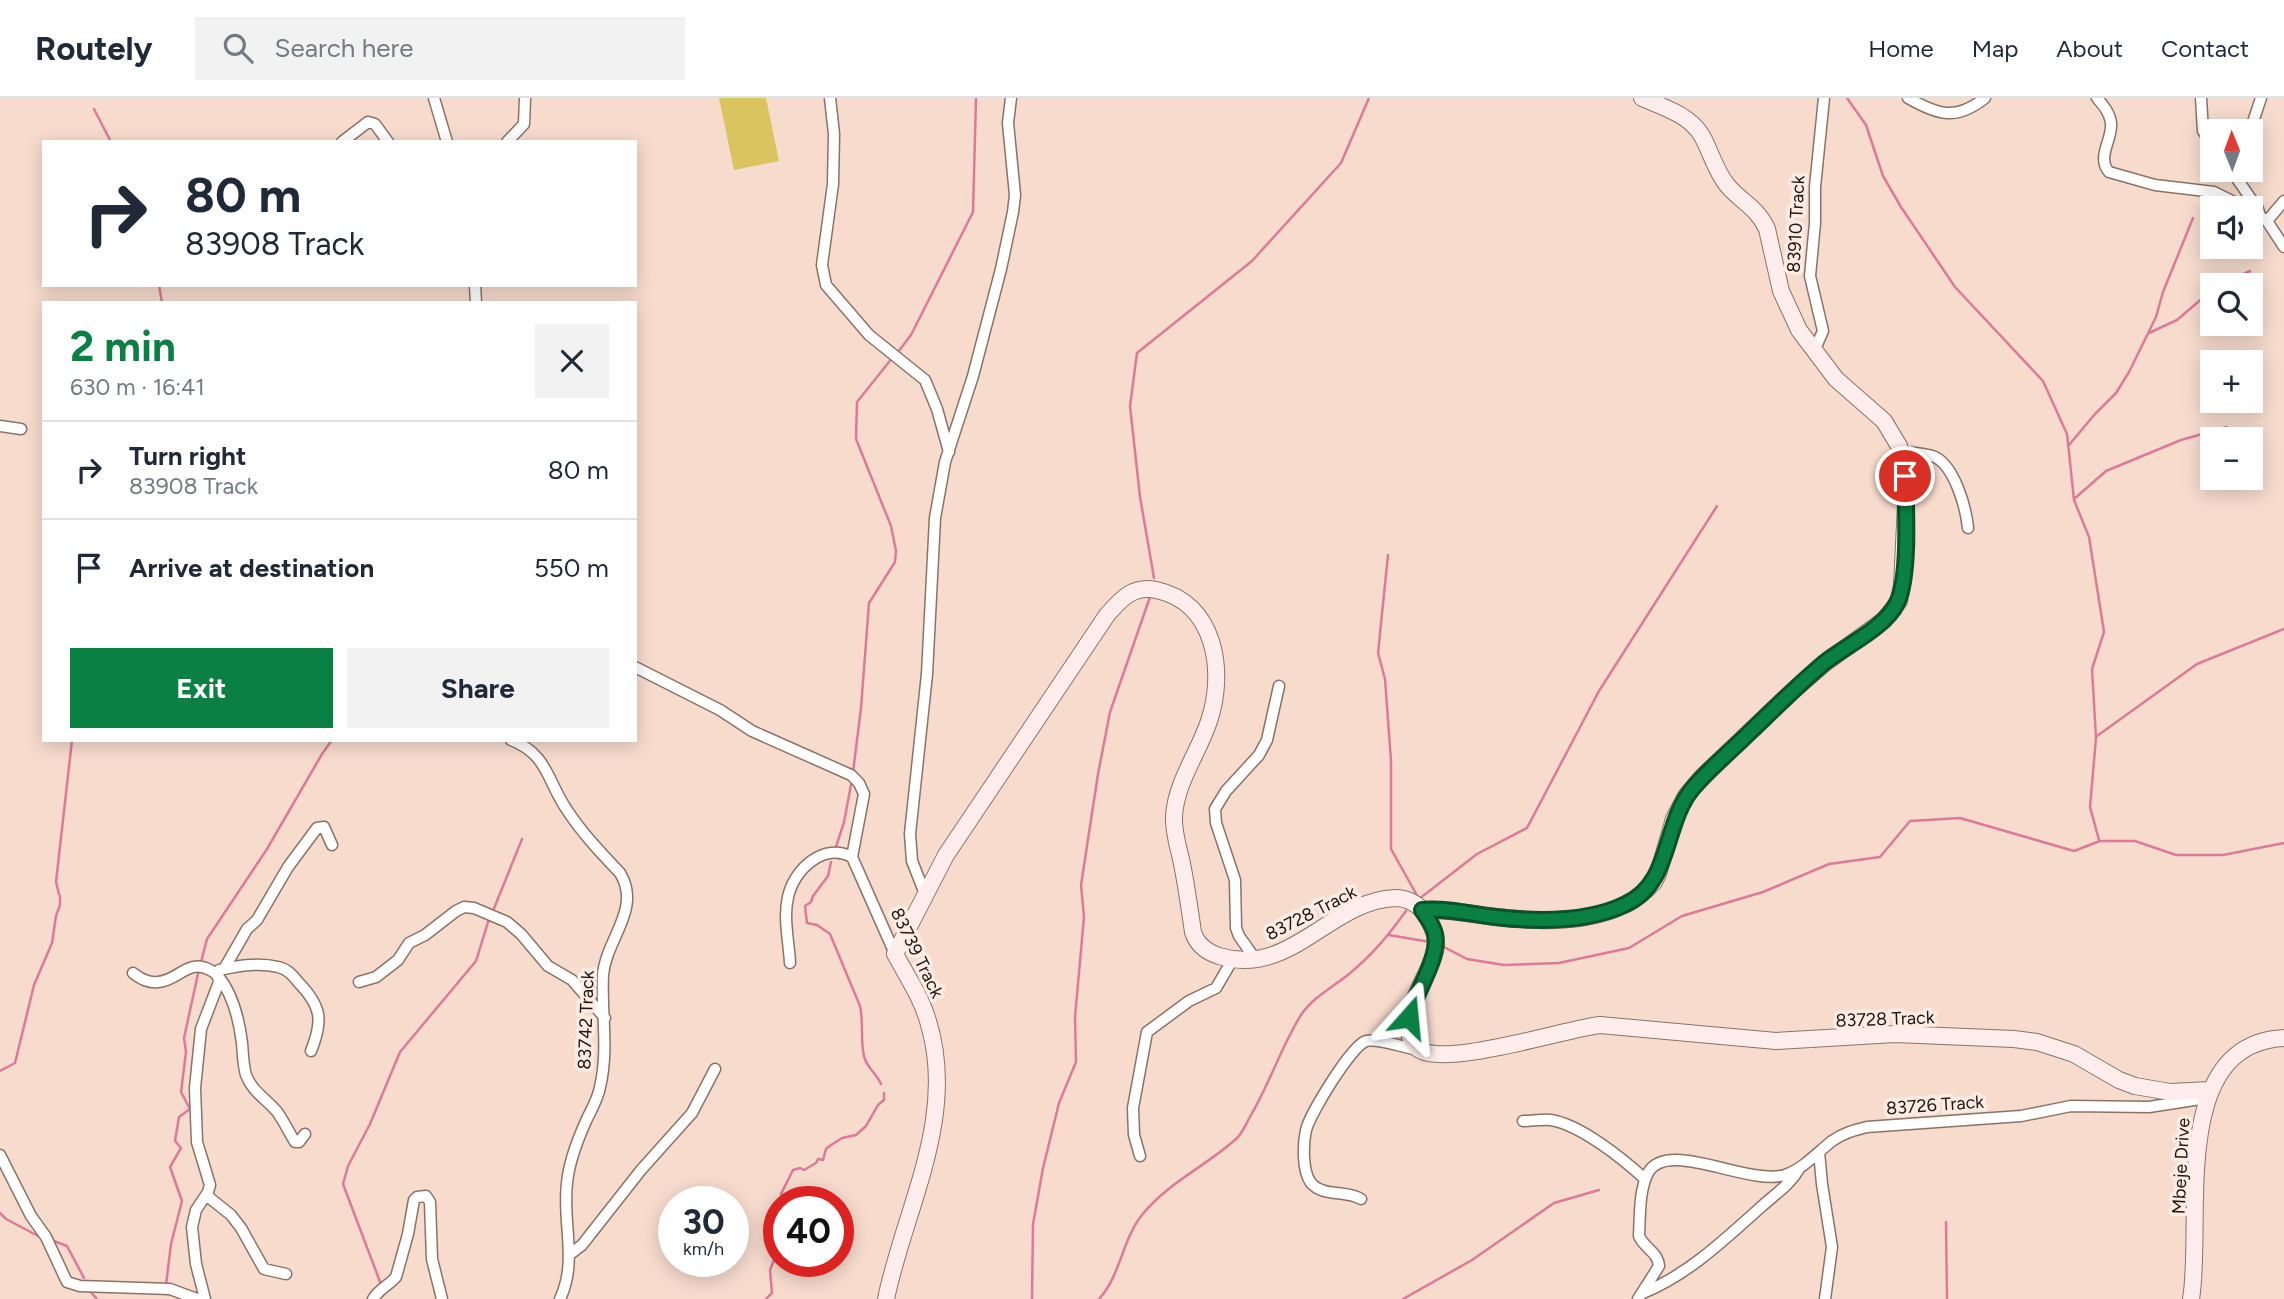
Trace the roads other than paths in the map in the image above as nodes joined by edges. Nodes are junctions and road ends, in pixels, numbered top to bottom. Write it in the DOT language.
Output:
graph roads {
  1 [pos="434,98"];
  2 [pos="525,98"];
  3 [pos="830,98"];
  4 [pos="1011,98"];
  5 [pos="1642,98"];
  6 [pos="1824,98"];
  7 [pos="1909,98"];
  8 [pos="1985,98"];
  9 [pos="2097,98"];
  10 [pos="2202,98"];
  11 [pos="2260,98"];
  12 [pos="2203,119"];
  13 [pos="2254,119"];
  14 [pos="345,140"];
  15 [pos="387,140"];
  16 [pos="446,140"];
  17 [pos="509,140"];
  18 [pos="2222,196"];
  19 [pos="2284,201"];
  20 [pos="2263,211"];
  21 [pos="2263,222"];
  22 [pos="2284,247"];
  23 [pos="1815,349"];
  24 [pos="0,426"];
  25 [pos="21,429"];
  26 [pos="948,452"];
  27 [pos="1901,452"];
  28 [pos="1927,456"];
  29 [pos="1905,486"];
  30 [pos="1968,528"];
  31 [pos="637,668"];
  32 [pos="1279,685"];
  33 [pos="515,742"];
  34 [pos="332,845"];
  35 [pos="852,857"];
  36 [pos="925,894"];
  37 [pos="1422,910"];
  38 [pos="894,954"];
  39 [pos="1233,959"];
  40 [pos="1256,960"];
  41 [pos="790,963"];
  42 [pos="133,972"];
  43 [pos="218,972"];
  44 [pos="359,982"];
  45 [pos="605,1018"];
  46 [pos="2284,1038"];
  47 [pos="311,1051"];
  48 [pos="1421,1051"];
  49 [pos="715,1069"];
  50 [pos="2208,1093"];
  51 [pos="1523,1121"];
  52 [pos="305,1134"];
  53 [pos="1819,1152"];
  54 [pos="0,1155"];
  55 [pos="1140,1156"];
  56 [pos="1800,1166"];
  57 [pos="1645,1179"];
  58 [pos="206,1195"];
  59 [pos="1361,1199"];
  60 [pos="569,1255"];
  61 [pos="286,1274"];
  62 [pos="562,1297"];
  63 [pos="1639,1297"];
  64 [pos="2192,1298"];
  65 [pos="197,1299"];
  66 [pos="205,1299"];
  67 [pos="373,1299"];
  68 [pos="442,1299"];
  69 [pos="886,1299"];
  70 [pos="1825,1299"];
  1 -- 16 [label="street"];
  2 -- 17 [label="street"];
  3 -- 26 [label="street"];
  4 -- 26 [label="street"];
  5 -- 23 [label="street"];
  6 -- 23 [label="street, 83910 Track"];
  7 -- 8 [label="street"];
  9 -- 18 [label="street"];
  10 -- 12 [label="street"];
  11 -- 13 [label="street"];
  14 -- 15 [label="street"];
  19 -- 20 [label="street"];
  21 -- 22 [label="street"];
  23 -- 27 [label="street"];
  24 -- 25 [label="street"];
  26 -- 36 [label="street"];
  27 -- 28 [label="street"];
  27 -- 29 [label="street, 83728 Track"];
  28 -- 29 [label="street"];
  28 -- 30 [label="street"];
  29 -- 37 [label="street, 83728 Track"];
  31 -- 35 [label="street"];
  32 -- 40 [label="street"];
  33 -- 45 [label="street, 83742 Track"];
  34 -- 43 [label="street"];
  35 -- 38 [label="street, 83739 Track"];
  35 -- 41 [label="street"];
  36 -- 38 [label="street, 83728 Track"];
  36 -- 39 [label="street, 83728 Track"];
  37 -- 40 [label="street, 83728 Track"];
  37 -- 48 [label="street"];
  38 -- 69 [label="street, 83739 Track"];
  39 -- 40 [label="street, 83728 Track"];
  39 -- 55 [label="street"];
  42 -- 43 [label="street"];
  43 -- 47 [label="street"];
  43 -- 52 [label="street"];
  43 -- 58 [label="street"];
  44 -- 45 [label="street"];
  45 -- 60 [label="street, 83742 Track"];
  46 -- 50 [label="street, Mbeje Drive"];
  48 -- 50 [label="street, 83728 Track"];
  48 -- 59 [label="street"];
  49 -- 60 [label="street"];
  50 -- 53 [label="street, 83726 Track"];
  50 -- 64 [label="street, Mbeje Drive"];
  51 -- 57 [label="street"];
  53 -- 56 [label="street, 83726 Track"];
  53 -- 70 [label="street"];
  54 -- 65 [label="street"];
  56 -- 57 [label="street"];
  56 -- 63 [label="street"];
  57 -- 63 [label="street"];
  58 -- 61 [label="street"];
  58 -- 66 [label="street"];
  60 -- 62 [label="street, 83742 Track"];
  67 -- 68 [label="street"];
}
